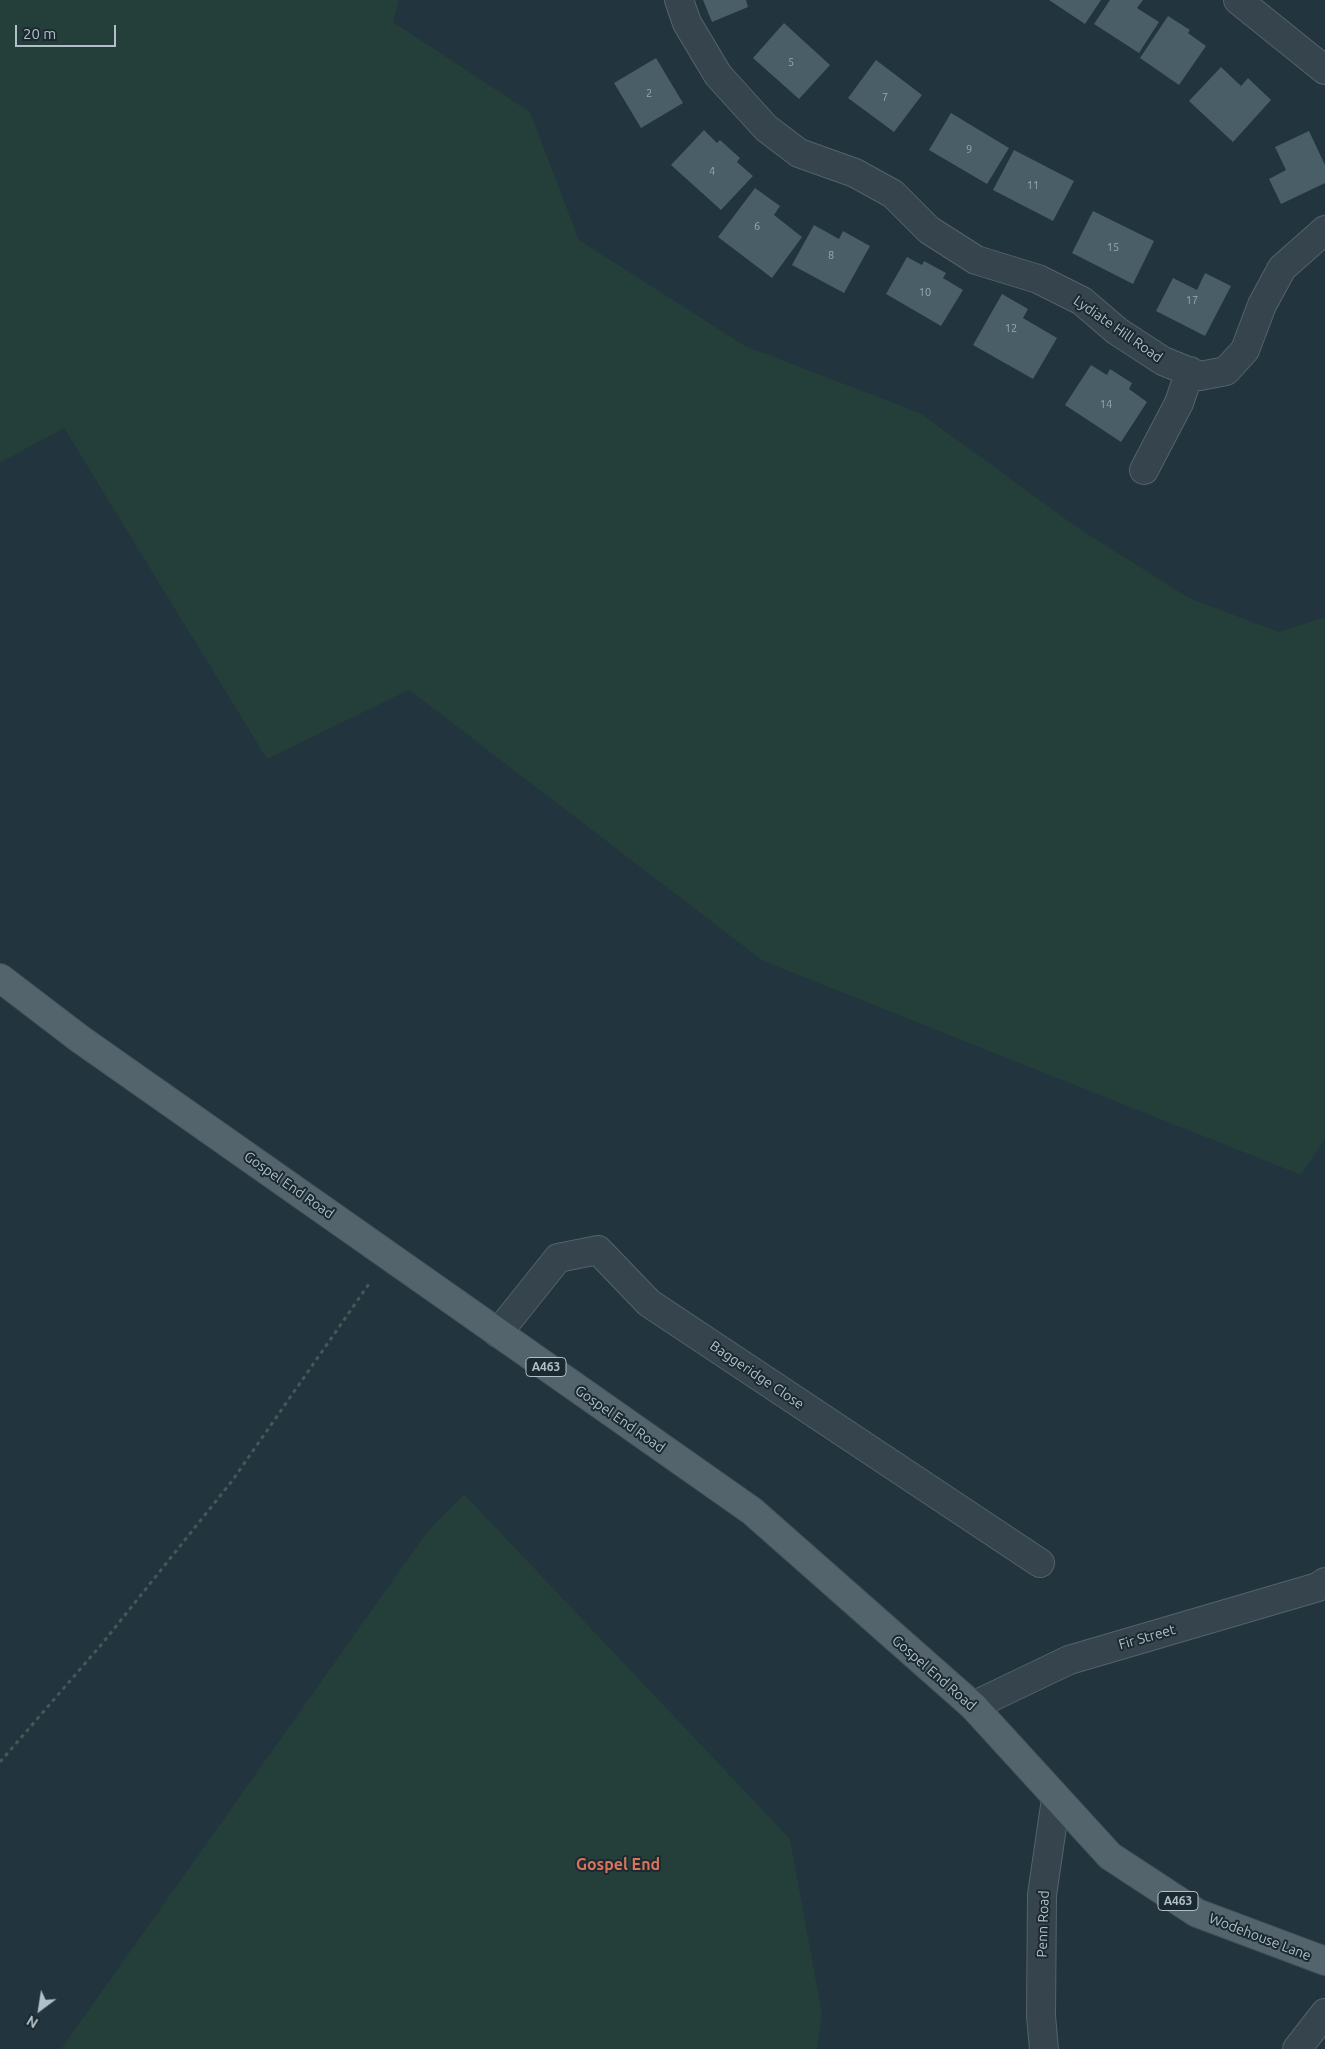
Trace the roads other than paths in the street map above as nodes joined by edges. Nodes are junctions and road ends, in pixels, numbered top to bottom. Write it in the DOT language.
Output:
graph roads {
  1 [pos="679,0"];
  2 [pos="1238,0"];
  3 [pos="1325,70"];
  4 [pos="1325,230"];
  5 [pos="1190,371"];
  6 [pos="1144,470"];
  7 [pos="0,978"];
  8 [pos="498,1333"];
  9 [pos="1040,1563"];
  10 [pos="1325,1582"];
  11 [pos="973,1706"];
  12 [pos="1056,1799"];
  13 [pos="1325,1961"];
  14 [pos="1325,2013"];
  15 [pos="1044,2049"];
  16 [pos="1297,2049"];
  1 -- 5 [label="street, Lydiate Hill Road"];
  2 -- 3 [label="street"];
  4 -- 5 [label="street, Lydiate Hill Road"];
  5 -- 6 [label="street"];
  7 -- 8 [label="main road, Gospel End Road / A463"];
  8 -- 9 [label="street, Baggeridge Close"];
  8 -- 11 [label="main road, Gospel End Road / A463"];
  10 -- 11 [label="street, Fir Street"];
  11 -- 12 [label="main road, Gospel End Road / A463"];
  12 -- 13 [label="main road, Wodehouse Lane / A463"];
  12 -- 15 [label="street, Penn Road"];
  14 -- 16 [label="street"];
}
